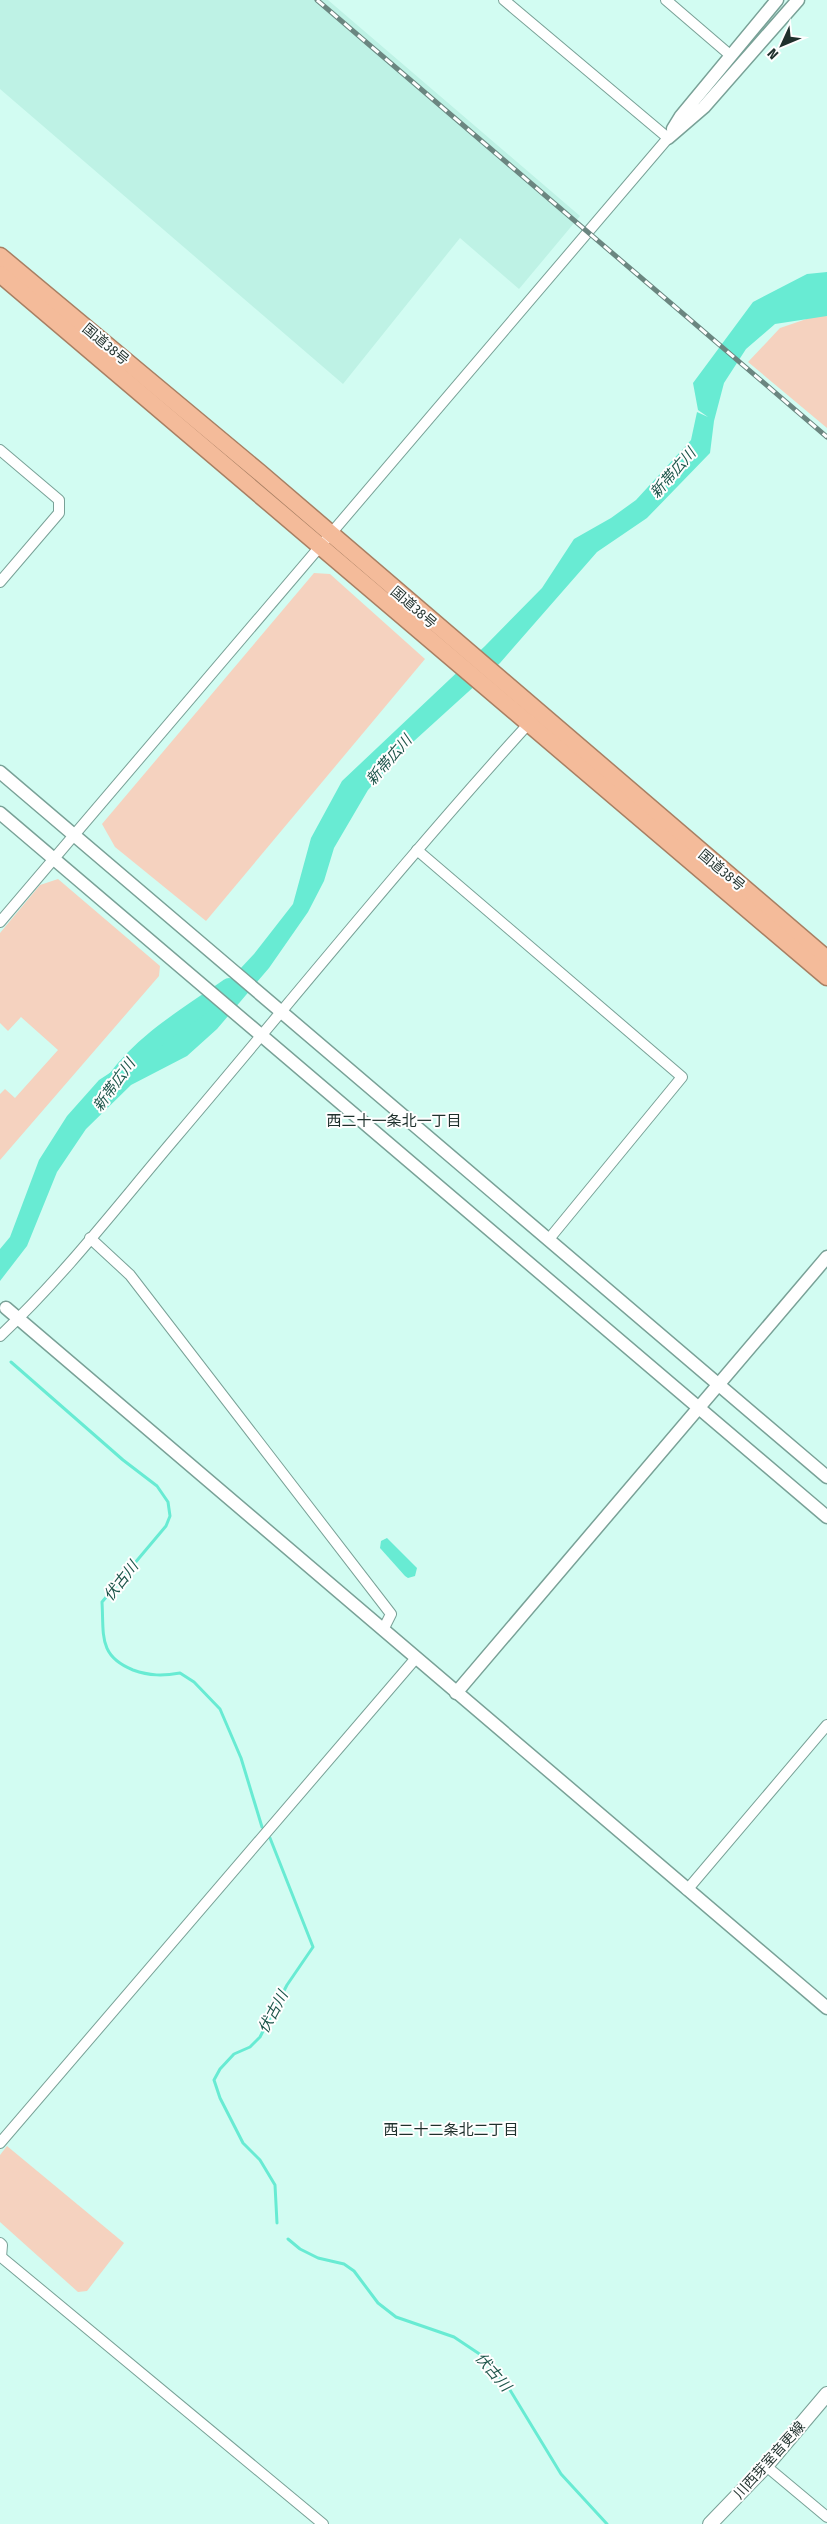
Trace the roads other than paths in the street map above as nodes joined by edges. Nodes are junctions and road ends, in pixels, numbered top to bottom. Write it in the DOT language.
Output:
graph roads {
  1 [pos="504,0"];
  2 [pos="666,0"];
  3 [pos="777,0"];
  4 [pos="797,1"];
  5 [pos="730,55"];
  6 [pos="743,65"];
  7 [pos="668,138"];
  8 [pos="0,256"];
  9 [pos="0,274"];
  10 [pos="0,450"];
  11 [pos="325,540"];
  12 [pos="0,582"];
  13 [pos="534,718"];
  14 [pos="0,772"];
  15 [pos="0,813"];
  16 [pos="74,835"];
  17 [pos="417,850"];
  18 [pos="54,859"];
  19 [pos="0,922"];
  20 [pos="827,959"];
  21 [pos="827,977"];
  22 [pos="281,1011"];
  23 [pos="262,1036"];
  24 [pos="90,1238"];
  25 [pos="548,1239"];
  26 [pos="827,1257"];
  27 [pos="3,1306"];
  28 [pos="18,1318"];
  29 [pos="0,1336"];
  30 [pos="719,1385"];
  31 [pos="699,1408"];
  32 [pos="827,1477"];
  33 [pos="827,1516"];
  34 [pos="383,1630"];
  35 [pos="416,1658"];
  36 [pos="456,1692"];
  37 [pos="827,1725"];
  38 [pos="687,1890"];
  39 [pos="827,2008"];
  40 [pos="0,2143"];
  41 [pos="0,2243"];
  42 [pos="0,2256"];
  43 [pos="827,2394"];
  44 [pos="766,2466"];
  45 [pos="827,2516"];
  46 [pos="324,2524"];
  47 [pos="710,2524"];
  1 -- 7 [label="street"];
  2 -- 5 [label="street"];
  3 -- 5 [label="street"];
  4 -- 6 [label="street"];
  5 -- 6 [label="street"];
  5 -- 7 [label="street"];
  6 -- 7 [label="street"];
  7 -- 11 [label="street"];
  8 -- 11 [label="highway, 国道38号"];
  9 -- 11 [label="highway, 国道38号"];
  10 -- 12 [label="street"];
  11 -- 13 [label="highway, 国道38号"];
  11 -- 16 [label="street"];
  13 -- 17 [label="street"];
  13 -- 20 [label="highway, 国道38号"];
  13 -- 21 [label="highway, 国道38号"];
  14 -- 16 [label="street"];
  15 -- 18 [label="street"];
  16 -- 18 [label="street"];
  16 -- 22 [label="street"];
  17 -- 22 [label="street"];
  17 -- 25 [label="street"];
  18 -- 19 [label="street"];
  18 -- 23 [label="street"];
  22 -- 23 [label="street"];
  22 -- 25 [label="street"];
  23 -- 24 [label="street"];
  23 -- 31 [label="street"];
  24 -- 28 [label="street"];
  24 -- 34 [label="street"];
  25 -- 30 [label="street"];
  26 -- 30 [label="street"];
  27 -- 28 [label="street"];
  28 -- 29 [label="street"];
  28 -- 34 [label="street"];
  30 -- 31 [label="street"];
  30 -- 32 [label="street"];
  31 -- 33 [label="street"];
  31 -- 36 [label="street"];
  34 -- 35 [label="street"];
  35 -- 36 [label="street"];
  35 -- 40 [label="street"];
  36 -- 38 [label="street"];
  37 -- 38 [label="street"];
  38 -- 39 [label="street"];
  41 -- 42 [label="street"];
  42 -- 46 [label="street"];
  43 -- 44 [label="main road, 川西芽室音更線"];
  44 -- 45 [label="street"];
  44 -- 47 [label="main road, 川西芽室音更線"];
}
